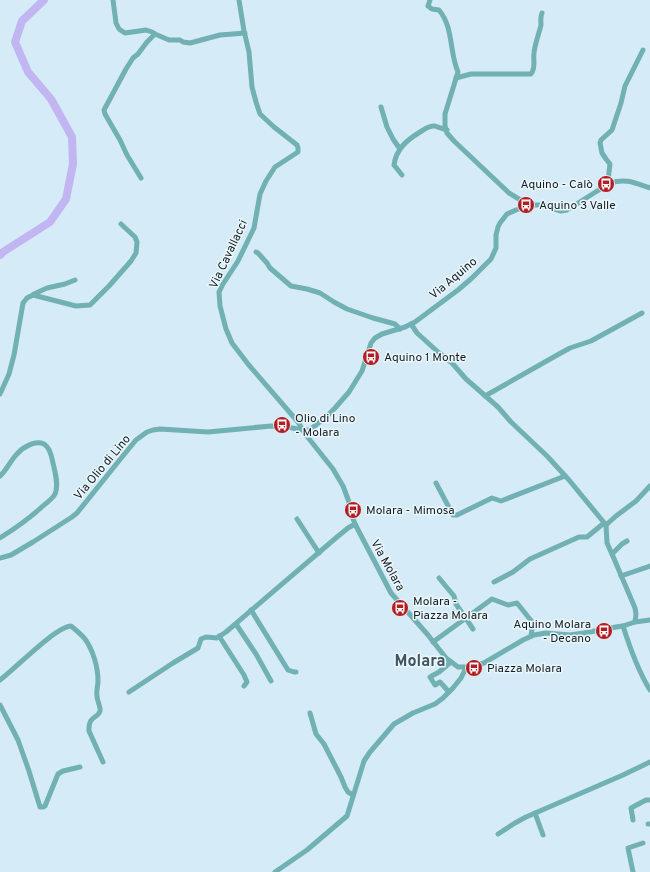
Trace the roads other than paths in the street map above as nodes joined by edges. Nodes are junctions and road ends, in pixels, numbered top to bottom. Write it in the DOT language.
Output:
graph roads {
  1 [pos="113,0"];
  2 [pos="239,0"];
  3 [pos="430,0"];
  4 [pos="542,12"];
  5 [pos="245,33"];
  6 [pos="155,34"];
  7 [pos="643,50"];
  8 [pos="456,78"];
  9 [pos="381,107"];
  10 [pos="446,130"];
  11 [pos="400,149"];
  12 [pos="402,175"];
  13 [pos="141,178"];
  14 [pos="608,185"];
  15 [pos="650,188"];
  16 [pos="525,206"];
  17 [pos="121,224"];
  18 [pos="256,252"];
  19 [pos="75,280"];
  20 [pos="33,295"];
  21 [pos="642,313"];
  22 [pos="411,324"];
  23 [pos="400,329"];
  24 [pos="0,394"];
  25 [pos="486,396"];
  26 [pos="303,430"];
  27 [pos="0,476"];
  28 [pos="565,476"];
  29 [pos="436,482"];
  30 [pos="650,486"];
  31 [pos="297,519"];
  32 [pos="355,524"];
  33 [pos="605,524"];
  34 [pos="0,538"];
  35 [pos="627,541"];
  36 [pos="319,553"];
  37 [pos="612,554"];
  38 [pos="0,558"];
  39 [pos="650,566"];
  40 [pos="621,576"];
  41 [pos="439,578"];
  42 [pos="494,582"];
  43 [pos="251,610"];
  44 [pos="465,619"];
  45 [pos="650,620"];
  46 [pos="635,622"];
  47 [pos="236,624"];
  48 [pos="624,626"];
  49 [pos="473,629"];
  50 [pos="219,636"];
  51 [pos="531,636"];
  52 [pos="433,642"];
  53 [pos="451,662"];
  54 [pos="466,668"];
  55 [pos="296,672"];
  56 [pos="0,680"];
  57 [pos="271,681"];
  58 [pos="244,686"];
  59 [pos="650,690"];
  60 [pos="129,692"];
  61 [pos="449,692"];
  62 [pos="0,705"];
  63 [pos="310,713"];
  64 [pos="102,762"];
  65 [pos="650,762"];
  66 [pos="80,767"];
  67 [pos="353,795"];
  68 [pos="650,800"];
  69 [pos="535,813"];
  70 [pos="633,820"];
  71 [pos="498,834"];
  72 [pos="543,835"];
  73 [pos="643,843"];
  74 [pos="275,872"];
  75 [pos="633,872"];
  1 -- 6 [label="street"];
  2 -- 5 [label="street, Via Cavallacci"];
  3 -- 8 [label="street"];
  4 -- 8 [label="street"];
  5 -- 6 [label="street"];
  5 -- 26 [label="street, Via Cavallacci"];
  6 -- 13 [label="street"];
  7 -- 14 [label="street"];
  8 -- 10 [label="street"];
  9 -- 11 [label="street"];
  10 -- 11 [label="street"];
  10 -- 16 [label="street"];
  11 -- 12 [label="street"];
  14 -- 15 [label="street, Via Aquino"];
  14 -- 16 [label="street, Via Aquino"];
  16 -- 22 [label="street, Via Aquino"];
  17 -- 20 [label="street"];
  18 -- 23 [label="street"];
  19 -- 20 [label="street"];
  20 -- 24 [label="street"];
  21 -- 25 [label="street"];
  22 -- 23 [label="street, Via Aquino"];
  22 -- 25 [label="street"];
  23 -- 26 [label="street, Via Aquino"];
  25 -- 28 [label="street"];
  26 -- 32 [label="street, Via Molara"];
  26 -- 38 [label="street, Via Olio di Lino"];
  27 -- 34 [label="street"];
  28 -- 29 [label="street"];
  28 -- 33 [label="street"];
  30 -- 33 [label="street"];
  31 -- 36 [label="street"];
  32 -- 36 [label="street"];
  32 -- 52 [label="street, Via Molara"];
  33 -- 37 [label="street"];
  33 -- 42 [label="street"];
  35 -- 37 [label="street"];
  36 -- 43 [label="street"];
  37 -- 40 [label="street"];
  39 -- 40 [label="street"];
  40 -- 46 [label="street"];
  41 -- 44 [label="street"];
  43 -- 47 [label="street"];
  43 -- 55 [label="street"];
  44 -- 49 [label="street"];
  44 -- 51 [label="street"];
  44 -- 52 [label="street"];
  45 -- 46 [label="street"];
  46 -- 48 [label="street"];
  47 -- 50 [label="street"];
  47 -- 57 [label="street"];
  48 -- 51 [label="street"];
  48 -- 59 [label="street"];
  50 -- 58 [label="street"];
  50 -- 60 [label="street"];
  51 -- 54 [label="street"];
  52 -- 53 [label="street, Via Molara"];
  53 -- 54 [label="street, Via Molara"];
  53 -- 61 [label="street"];
  54 -- 61 [label="street"];
  56 -- 64 [label="street"];
  61 -- 67 [label="street"];
  62 -- 66 [label="street"];
  63 -- 67 [label="street"];
  65 -- 69 [label="street"];
  67 -- 74 [label="street"];
  68 -- 70 [label="street"];
  69 -- 71 [label="street"];
  69 -- 72 [label="street"];
  73 -- 75 [label="street"];
}
